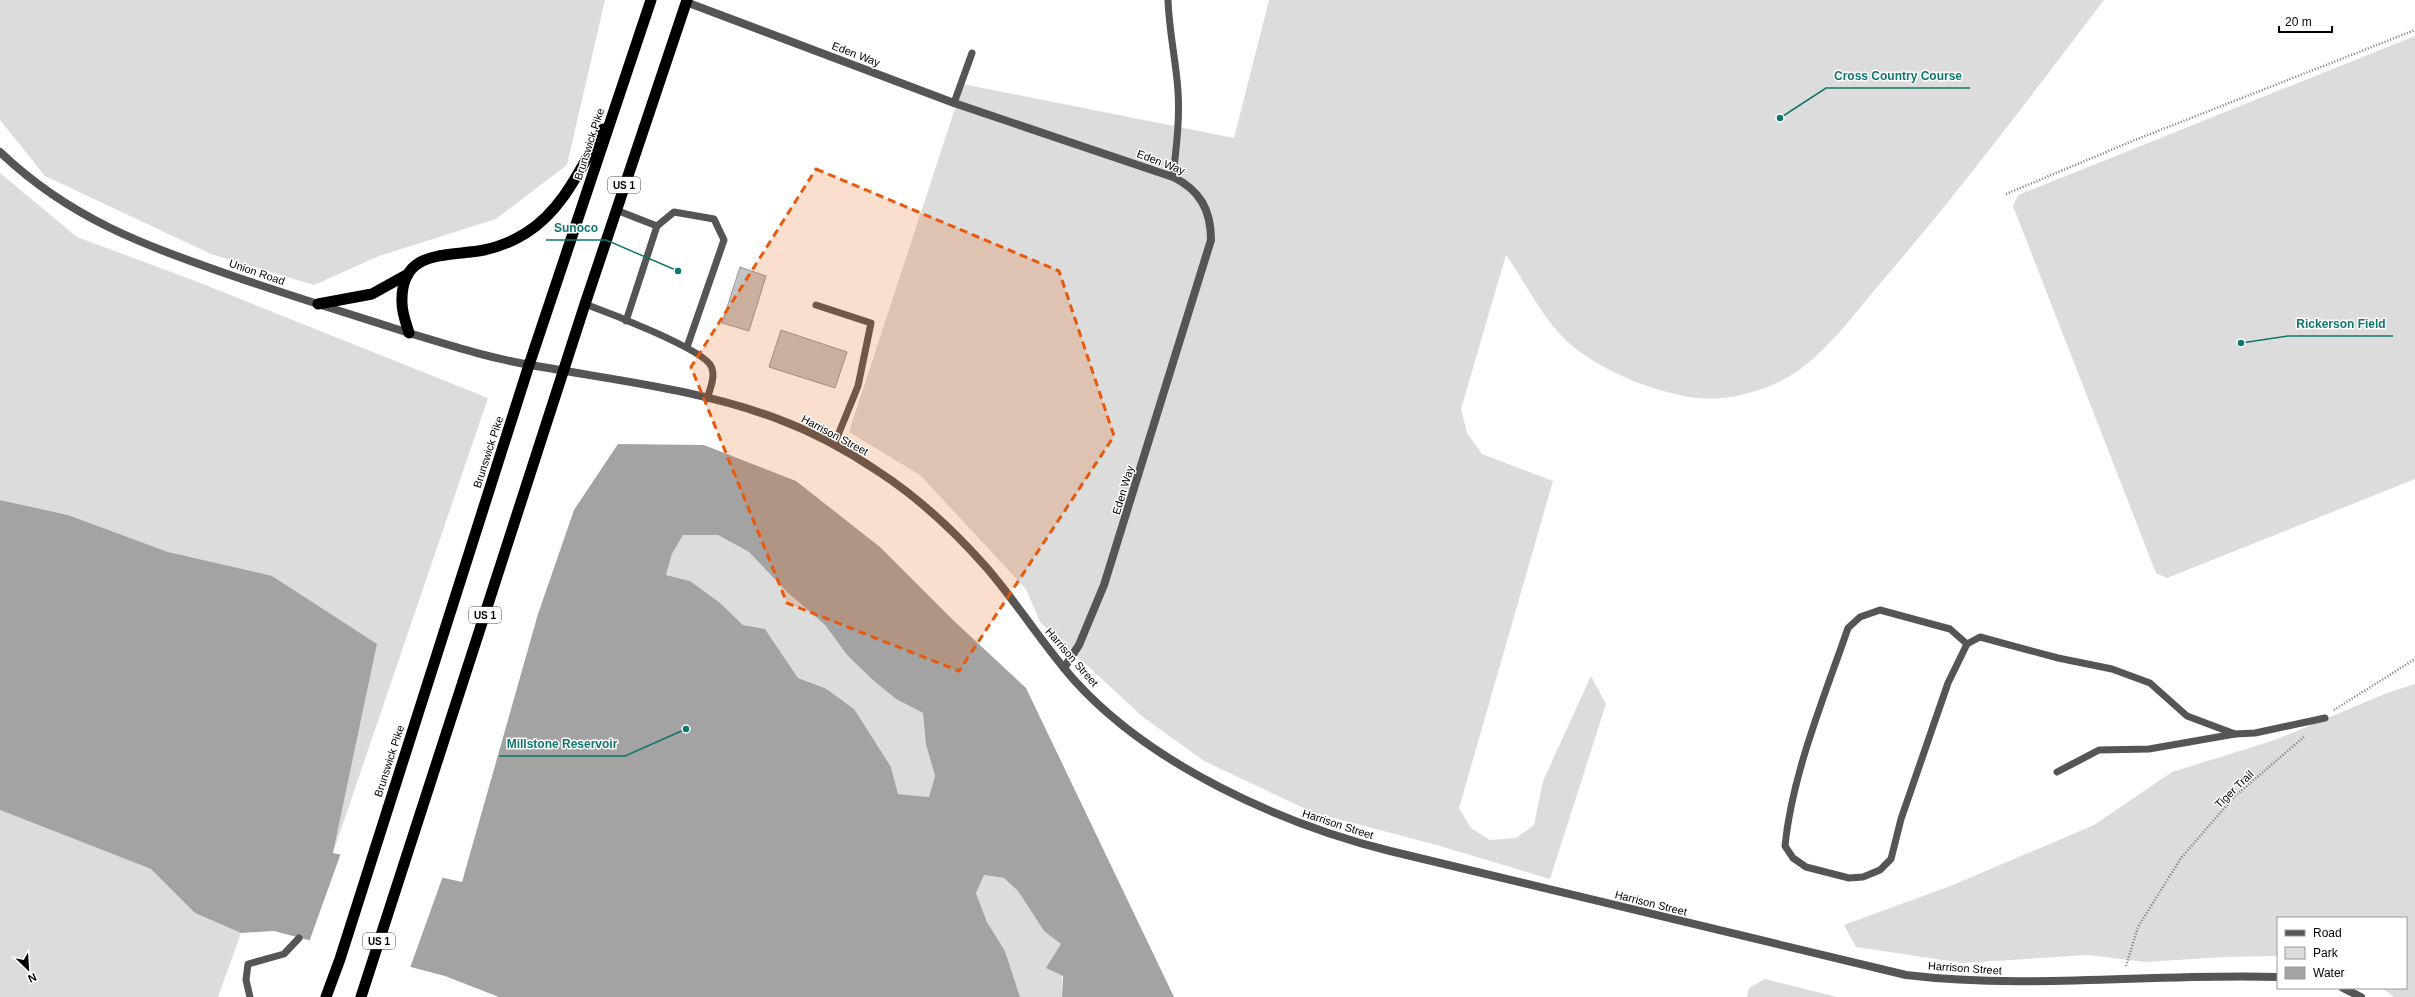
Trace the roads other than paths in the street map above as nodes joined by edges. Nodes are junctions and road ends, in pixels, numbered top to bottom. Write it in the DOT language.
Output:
graph roads {
  1 [pos="651,0"];
  2 [pos="1168,0"];
  3 [pos="686,1"];
  4 [pos="972,53"];
  5 [pos="954,102"];
  6 [pos="616,106"];
  7 [pos="0,152"];
  8 [pos="1173,177"];
  9 [pos="616,210"];
  10 [pos="658,226"];
  11 [pos="409,274"];
  12 [pos="318,304"];
  13 [pos="585,304"];
  14 [pos="816,305"];
  15 [pos="626,321"];
  16 [pos="408,333"];
  17 [pos="687,347"];
  18 [pos="529,365"];
  19 [pos="564,371"];
  20 [pos="707,399"];
  21 [pos="834,445"];
  22 [pos="1967,644"];
  23 [pos="1064,668"];
  24 [pos="2325,718"];
  25 [pos="2235,734"];
  26 [pos="2058,772"];
  27 [pos="299,938"];
  28 [pos="2277,977"];
  29 [pos="2345,989"];
  30 [pos="250,997"];
  31 [pos="326,997"];
  32 [pos="361,997"];
  33 [pos="2361,997"];
  1 -- 6 [label="highway, Brunswick Pike / US 1"];
  2 -- 8 [label="lane"];
  3 -- 5 [label="street, Eden Way"];
  3 -- 9 [label="highway, US 1"];
  4 -- 5 [label="lane"];
  5 -- 8 [label="street, Eden Way"];
  6 -- 11 [label="highway"];
  6 -- 18 [label="highway, Brunswick Pike / US 1"];
  7 -- 12 [label="street, Union Road"];
  8 -- 23 [label="street, Eden Way"];
  9 -- 10 [label="lane"];
  9 -- 13 [label="highway, US 1"];
  10 -- 15 [label="lane"];
  10 -- 17 [label="lane"];
  11 -- 12 [label="highway"];
  11 -- 16 [label="highway"];
  12 -- 16 [label="street, Union Road"];
  13 -- 15 [label="lane"];
  13 -- 19 [label="highway, US 1"];
  14 -- 21 [label="lane"];
  15 -- 17 [label="lane"];
  16 -- 18 [label="street, Union Road"];
  17 -- 20 [label="lane"];
  18 -- 19 [label="street, Harrison Street"];
  18 -- 31 [label="highway, Brunswick Pike / US 1"];
  19 -- 20 [label="street, Harrison Street"];
  19 -- 32 [label="highway, US 1"];
  20 -- 21 [label="street, Harrison Street"];
  21 -- 23 [label="street, Harrison Street"];
  22 -- 22 [label="lane"];
  22 -- 25 [label="lane"];
  23 -- 28 [label="street, Harrison Street"];
  24 -- 25 [label="lane"];
  25 -- 26 [label="lane"];
  27 -- 30 [label="lane"];
  29 -- 33 [label="street"];
}
